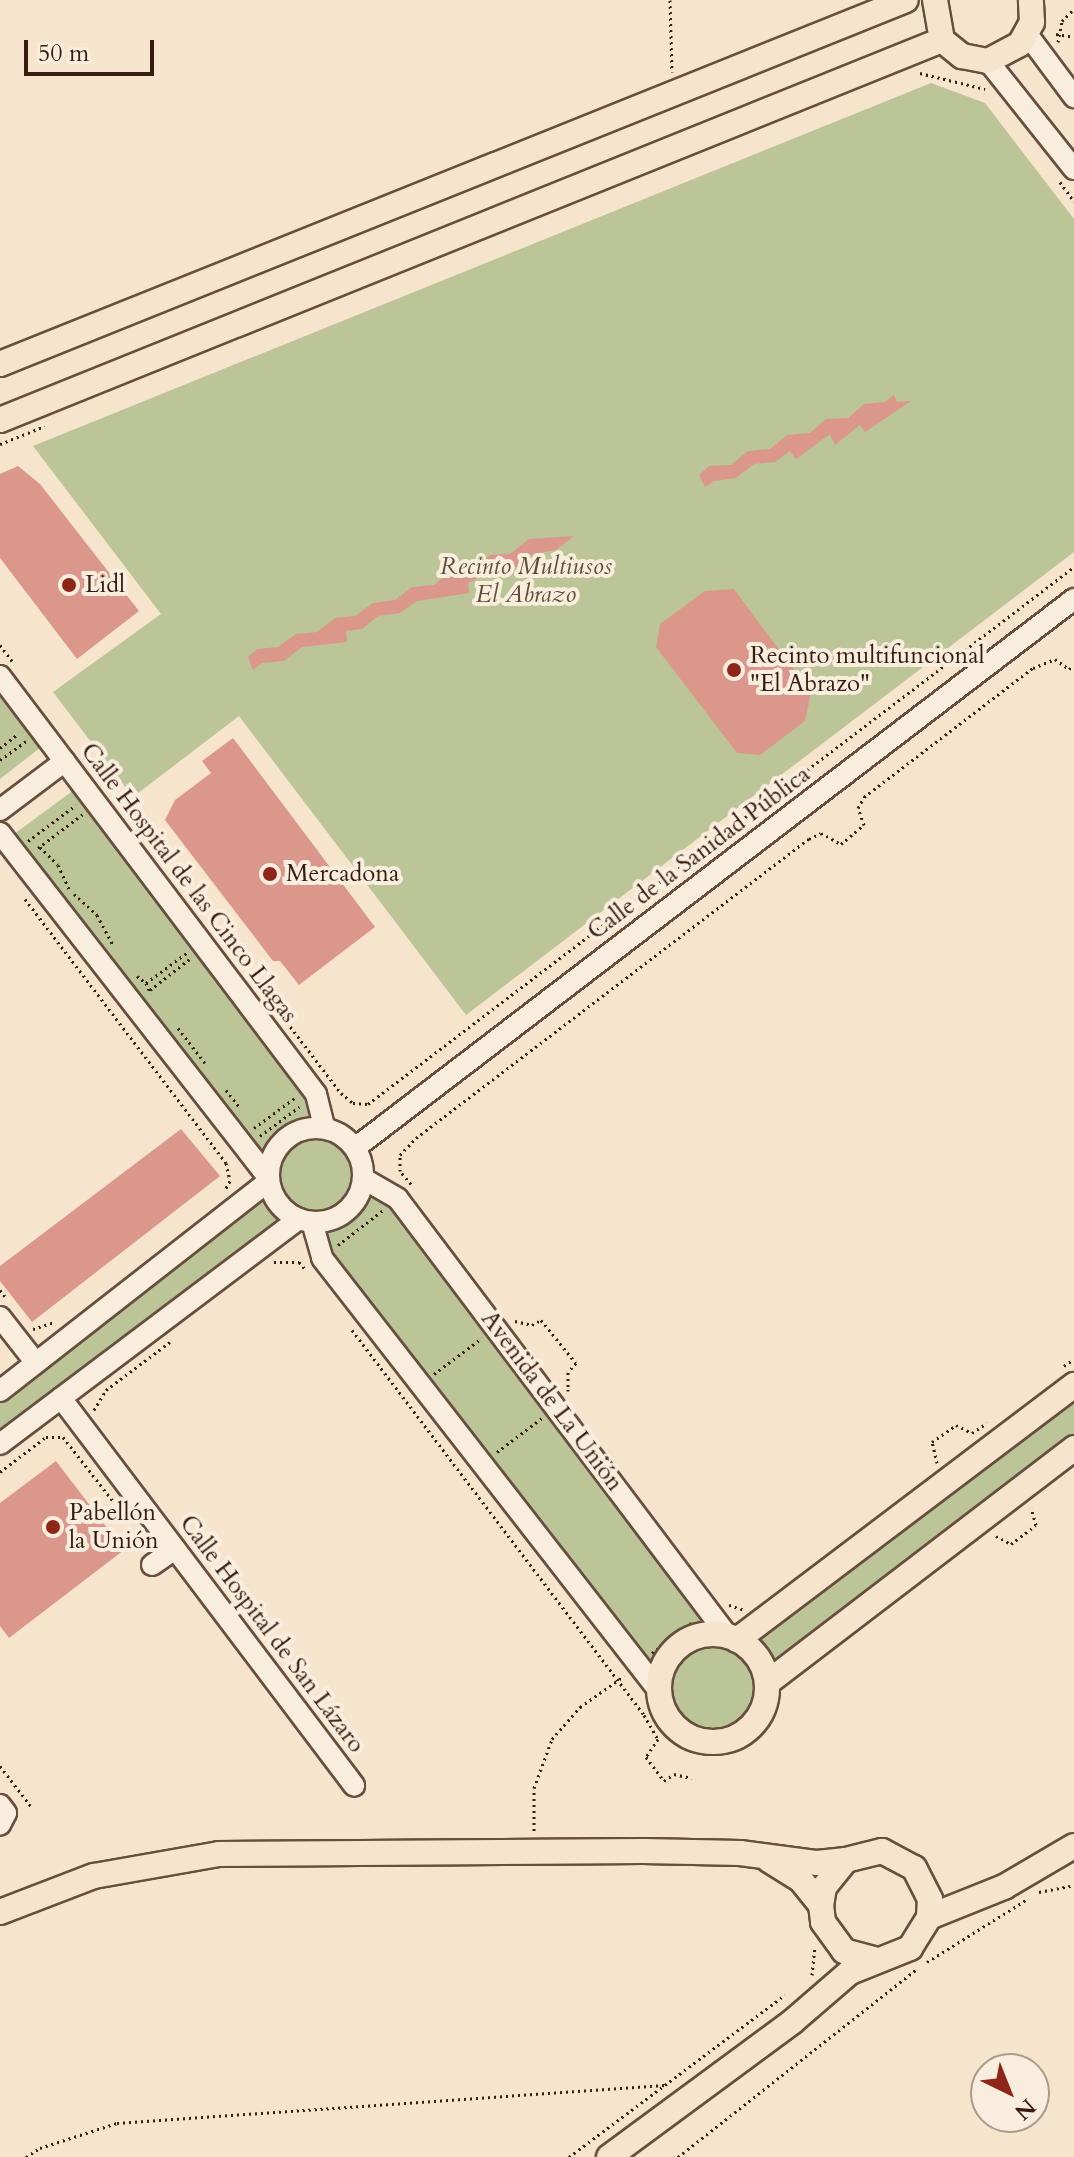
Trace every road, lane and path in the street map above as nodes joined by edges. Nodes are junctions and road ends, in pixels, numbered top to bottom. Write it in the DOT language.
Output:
graph roads {
  1 [pos="670,0"];
  2 [pos="906,0"];
  3 [pos="935,0"];
  4 [pos="1036,3"];
  5 [pos="1074,9"];
  6 [pos="1027,34"];
  7 [pos="1056,34"];
  8 [pos="1074,37"];
  9 [pos="942,40"];
  10 [pos="1043,56"];
  11 [pos="988,61"];
  12 [pos="909,76"];
  13 [pos="1009,82"];
  14 [pos="673,92"];
  15 [pos="1074,97"];
  16 [pos="1074,169"];
  17 [pos="0,364"];
  18 [pos="0,420"];
  19 [pos="58,421"];
  20 [pos="0,444"];
  21 [pos="1074,567"];
  22 [pos="1067,572"];
  23 [pos="1074,580"];
  24 [pos="1074,599"];
  25 [pos="0,645"];
  26 [pos="1074,666"];
  27 [pos="7,669"];
  28 [pos="26,728"];
  29 [pos="0,748"];
  30 [pos="65,761"];
  31 [pos="90,802"];
  32 [pos="0,810"];
  33 [pos="0,833"];
  34 [pos="40,847"];
  35 [pos="22,854"];
  36 [pos="25,898"];
  37 [pos="207,916"];
  38 [pos="207,943"];
  39 [pos="117,952"];
  40 [pos="132,971"];
  41 [pos="250,973"];
  42 [pos="146,983"];
  43 [pos="149,990"];
  44 [pos="154,1001"];
  45 [pos="123,1010"];
  46 [pos="176,1025"];
  47 [pos="206,1066"];
  48 [pos="219,1084"];
  49 [pos="317,1090"];
  50 [pos="324,1127"];
  51 [pos="355,1148"];
  52 [pos="234,1157"];
  53 [pos="364,1179"];
  54 [pos="269,1180"];
  55 [pos="406,1193"];
  56 [pos="227,1202"];
  57 [pos="305,1221"];
  58 [pos="268,1255"];
  59 [pos="314,1264"];
  60 [pos="262,1271"];
  61 [pos="315,1281"];
  62 [pos="66,1314"];
  63 [pos="0,1317"];
  64 [pos="503,1322"];
  65 [pos="350,1328"];
  66 [pos="30,1329"];
  67 [pos="60,1331"];
  68 [pos="178,1335"];
  69 [pos="1074,1359"];
  70 [pos="36,1363"];
  71 [pos="93,1374"];
  72 [pos="1068,1376"];
  73 [pos="420,1385"];
  74 [pos="106,1390"];
  75 [pos="0,1391"];
  76 [pos="403,1397"];
  77 [pos="61,1398"];
  78 [pos="564,1402"];
  79 [pos="96,1417"];
  80 [pos="989,1422"];
  81 [pos="0,1444"];
  82 [pos="72,1446"];
  83 [pos="1074,1448"];
  84 [pos="472,1471"];
  85 [pos="0,1472"];
  86 [pos="932,1481"];
  87 [pos="175,1549"];
  88 [pos="152,1565"];
  89 [pos="717,1603"];
  90 [pos="751,1606"];
  91 [pos="732,1638"];
  92 [pos="635,1666"];
  93 [pos="617,1682"];
  94 [pos="767,1683"];
  95 [pos="659,1691"];
  96 [pos="1,1768"];
  97 [pos="692,1778"];
  98 [pos="354,1786"];
  99 [pos="0,1805"];
  100 [pos="33,1809"];
  101 [pos="0,1825"];
  102 [pos="1074,1846"];
  103 [pos="534,1852"];
  104 [pos="740,1853"];
  105 [pos="846,1860"];
  106 [pos="914,1868"];
  107 [pos="1074,1885"];
  108 [pos="981,1893"];
  109 [pos="821,1905"];
  110 [pos="0,1912"];
  111 [pos="929,1917"];
  112 [pos="822,1936"];
  113 [pos="877,1960"];
  114 [pos="814,1992"];
  115 [pos="785,1995"];
  116 [pos="665,2085"];
  117 [pos="26,2157"];
  118 [pos="569,2157"];
  119 [pos="609,2157"];
  120 [pos="678,2157"];
  1 -- 14 [label="path"];
  2 -- 14 [label="main road"];
  3 -- 9 [label="main road"];
  4 -- 6 [label="main road"];
  5 -- 7 [label="path"];
  6 -- 10 [label="street"];
  6 -- 11 [label="main road"];
  7 -- 8 [label="path"];
  7 -- 10 [label="path"];
  9 -- 11 [label="main road"];
  9 -- 18 [label="main road"];
  10 -- 15 [label="street"];
  11 -- 13 [label="street"];
  12 -- 13 [label="path"];
  13 -- 16 [label="street"];
  14 -- 17 [label="main road"];
  19 -- 20 [label="path"];
  21 -- 22 [label="path"];
  22 -- 23 [label="path"];
  22 -- 49 [label="path"];
  24 -- 51 [label="street, Calle de la Sanidad Pública"];
  25 -- 27 [label="path"];
  26 -- 55 [label="path"];
  27 -- 30 [label="street, Calle Hospital de las Cinco Llagas"];
  28 -- 29 [label="path"];
  30 -- 31 [label="street, Calle Hospital de las Cinco Llagas"];
  30 -- 32 [label="street"];
  31 -- 34 [label="path"];
  31 -- 35 [label="path"];
  31 -- 38 [label="street, Calle Hospital de las Cinco Llagas"];
  33 -- 35 [label="street"];
  34 -- 35 [label="path"];
  34 -- 39 [label="path"];
  35 -- 45 [label="street"];
  36 -- 45 [label="path"];
  37 -- 38 [label="path"];
  38 -- 42 [label="path"];
  38 -- 43 [label="path"];
  38 -- 49 [label="street, Calle Hospital de las Cinco Llagas"];
  40 -- 42 [label="path"];
  41 -- 49 [label="path"];
  42 -- 43 [label="path"];
  43 -- 44 [label="path"];
  43 -- 45 [label="path"];
  45 -- 52 [label="street"];
  45 -- 52 [label="path"];
  46 -- 47 [label="path"];
  48 -- 49 [label="path"];
  49 -- 50 [label="street, Calle Hospital de las Cinco Llagas"];
  49 -- 52 [label="path"];
  50 -- 51 [label="street"];
  50 -- 54 [label="street"];
  51 -- 53 [label="street"];
  52 -- 54 [label="street"];
  52 -- 56 [label="path"];
  53 -- 55 [label="street, Avenida de La Unión"];
  53 -- 57 [label="street"];
  54 -- 56 [label="street"];
  54 -- 57 [label="street"];
  55 -- 59 [label="path"];
  55 -- 64 [label="street, Avenida de La Unión"];
  56 -- 67 [label="street"];
  57 -- 58 [label="street"];
  57 -- 59 [label="street"];
  58 -- 59 [label="path"];
  58 -- 60 [label="path"];
  58 -- 71 [label="street"];
  59 -- 61 [label="path"];
  59 -- 73 [label="street"];
  62 -- 67 [label="path"];
  63 -- 70 [label="street"];
  64 -- 73 [label="path"];
  64 -- 78 [label="street, Avenida de La Unión"];
  64 -- 78 [label="path"];
  65 -- 76 [label="path"];
  66 -- 67 [label="path"];
  67 -- 70 [label="street"];
  68 -- 74 [label="path"];
  69 -- 72 [label="path"];
  70 -- 75 [label="street"];
  71 -- 74 [label="path"];
  71 -- 77 [label="street"];
  72 -- 86 [label="main road"];
  73 -- 76 [label="path"];
  73 -- 84 [label="street"];
  74 -- 79 [label="path"];
  76 -- 84 [label="path"];
  77 -- 81 [label="street"];
  77 -- 87 [label="street, Calle Hospital de San Lázaro"];
  78 -- 84 [label="path"];
  78 -- 89 [label="street, Avenida de La Unión"];
  80 -- 86 [label="path"];
  82 -- 85 [label="path"];
  83 -- 94 [label="main road"];
  84 -- 92 [label="street"];
  84 -- 93 [label="path"];
  86 -- 91 [label="main road"];
  87 -- 88 [label="street"];
  87 -- 98 [label="street, Calle Hospital de San Lázaro"];
  89 -- 90 [label="path"];
  89 -- 91 [label="street, Avenida de La Unión"];
  89 -- 92 [label="path"];
  91 -- 94 [label="main road"];
  91 -- 95 [label="main road"];
  92 -- 93 [label="path"];
  92 -- 95 [label="street"];
  93 -- 97 [label="path"];
  93 -- 103 [label="path"];
  94 -- 95 [label="main road"];
  96 -- 100 [label="path"];
  99 -- 101 [label="street"];
  102 -- 108 [label="main road"];
  103 -- 104 [label="main road"];
  103 -- 110 [label="main road"];
  104 -- 105 [label="main road"];
  104 -- 109 [label="main road"];
  105 -- 106 [label="main road"];
  105 -- 109 [label="main road"];
  106 -- 108 [label="main road"];
  106 -- 111 [label="main road"];
  107 -- 120 [label="path"];
  108 -- 111 [label="main road"];
  109 -- 112 [label="main road"];
  111 -- 113 [label="main road"];
  112 -- 113 [label="main road"];
  112 -- 114 [label="path"];
  112 -- 114 [label="main road"];
  113 -- 114 [label="main road"];
  114 -- 119 [label="main road"];
  115 -- 116 [label="path"];
  116 -- 117 [label="path"];
  116 -- 118 [label="path"];
}
